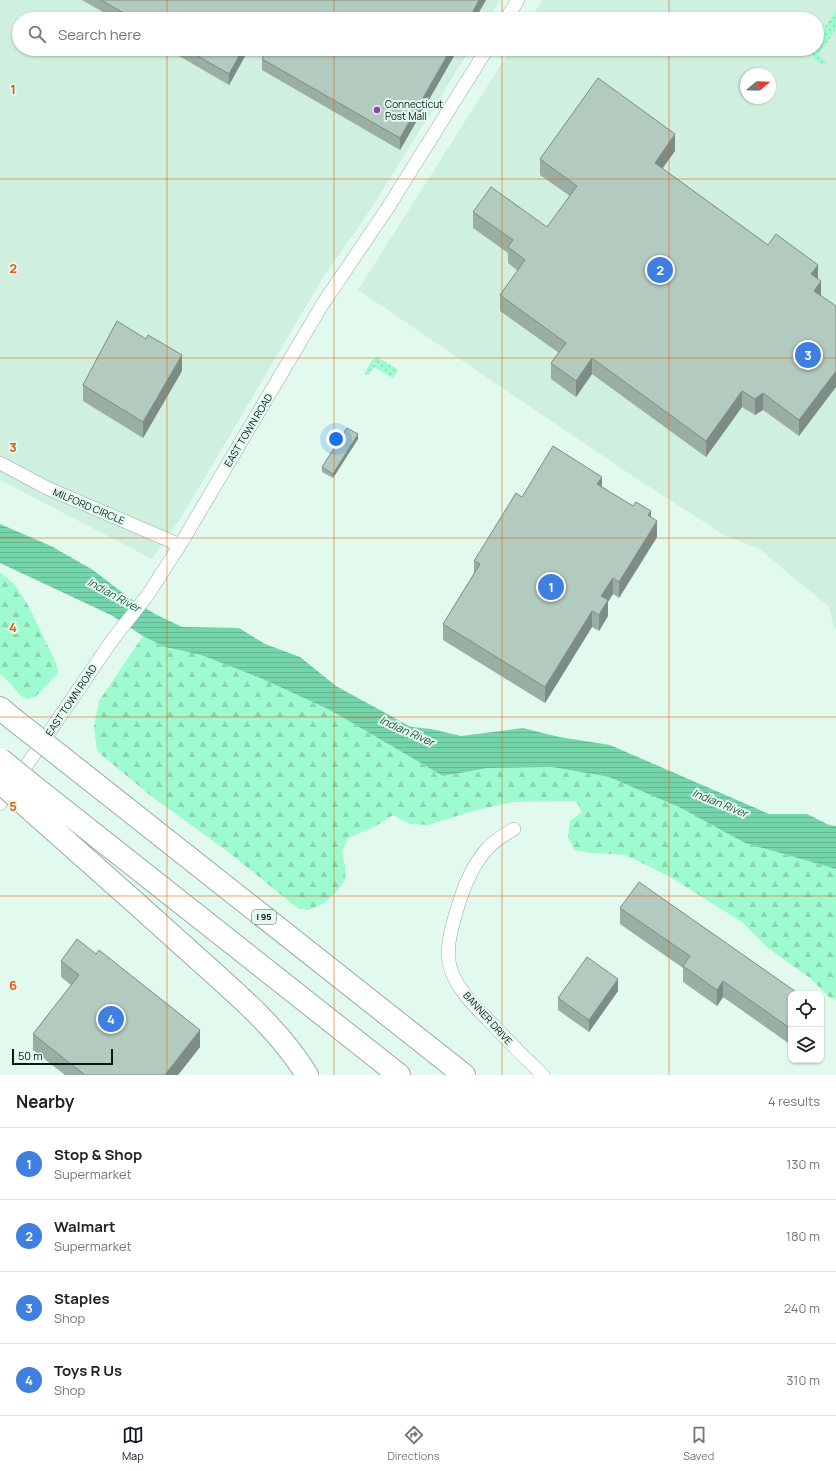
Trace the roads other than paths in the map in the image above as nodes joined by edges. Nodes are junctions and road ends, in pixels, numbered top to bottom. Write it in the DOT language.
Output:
graph roads {
  1 [pos="518,0"];
  2 [pos="510,12"];
  3 [pos="483,56"];
  4 [pos="0,463"];
  5 [pos="180,546"];
  6 [pos="7,713"];
  7 [pos="0,759"];
  8 [pos="0,782"];
  9 [pos="37,801"];
  10 [pos="0,804"];
  11 [pos="514,829"];
  12 [pos="307,1075"];
  13 [pos="399,1075"];
  14 [pos="464,1075"];
  15 [pos="543,1075"];
  1 -- 2 [label="street"];
  3 -- 5 [label="street, EAST TOWN ROAD"];
  4 -- 5 [label="street, MILFORD CIRCLE"];
  5 -- 10 [label="street, EAST TOWN ROAD"];
  6 -- 14 [label="highway, I 95, bridge"];
  7 -- 9 [label="highway, bridge"];
  8 -- 9 [label="highway, bridge"];
  9 -- 12 [label="highway"];
  9 -- 13 [label="highway"];
  11 -- 15 [label="street, BANNER DRIVE"];
}
